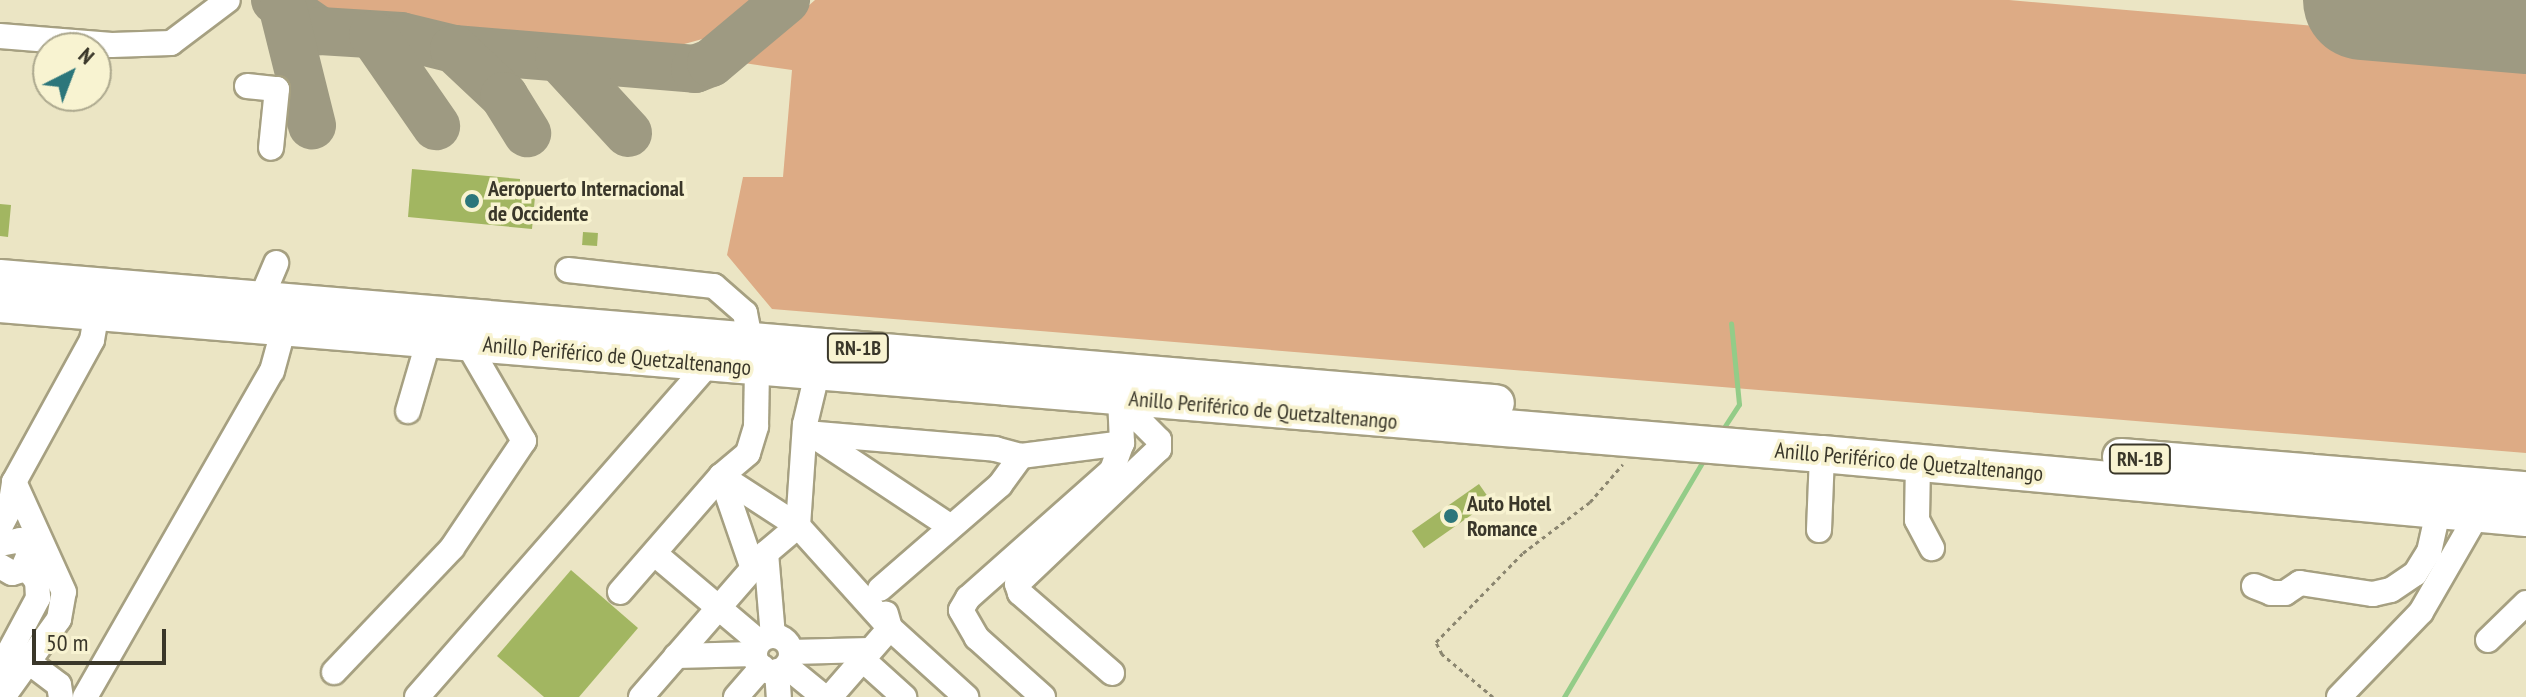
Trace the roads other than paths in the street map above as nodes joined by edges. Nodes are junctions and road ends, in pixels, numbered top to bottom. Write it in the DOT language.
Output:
graph roads {
  1 [pos="228,0"];
  2 [pos="0,36"];
  3 [pos="247,86"];
  4 [pos="271,148"];
  5 [pos="276,263"];
  6 [pos="568,270"];
  7 [pos="0,278"];
  8 [pos="0,292"];
  9 [pos="100,299"];
  10 [pos="261,299"];
  11 [pos="0,304"];
  12 [pos="284,327"];
  13 [pos="429,339"];
  14 [pos="467,343"];
  15 [pos="753,354"];
  16 [pos="709,363"];
  17 [pos="817,374"];
  18 [pos="1131,399"];
  19 [pos="408,411"];
  20 [pos="809,434"];
  21 [pos="1724,435"];
  22 [pos="1122,443"];
  23 [pos="1822,454"];
  24 [pos="1021,456"];
  25 [pos="1918,462"];
  26 [pos="721,476"];
  27 [pos="14,482"];
  28 [pos="2526,490"];
  29 [pos="2526,504"];
  30 [pos="2438,512"];
  31 [pos="2477,515"];
  32 [pos="2526,518"];
  33 [pos="798,526"];
  34 [pos="951,527"];
  35 [pos="1819,530"];
  36 [pos="1,536"];
  37 [pos="1932,548"];
  38 [pos="655,554"];
  39 [pos="760,561"];
  40 [pos="827,561"];
  41 [pos="55,564"];
  42 [pos="27,565"];
  43 [pos="0,566"];
  44 [pos="2254,586"];
  45 [pos="880,589"];
  46 [pos="620,592"];
  47 [pos="2526,603"];
  48 [pos="718,609"];
  49 [pos="10,628"];
  50 [pos="890,628"];
  51 [pos="2488,640"];
  52 [pos="866,654"];
  53 [pos="676,656"];
  54 [pos="772,656"];
  55 [pos="30,663"];
  56 [pos="0,669"];
  57 [pos="334,672"];
  58 [pos="1112,673"];
  59 [pos="835,695"];
  60 [pos="3,697"];
  61 [pos="61,697"];
  62 [pos="85,697"];
  63 [pos="417,697"];
  64 [pos="641,697"];
  65 [pos="736,697"];
  66 [pos="779,697"];
  67 [pos="904,697"];
  68 [pos="966,697"];
  69 [pos="1043,697"];
  70 [pos="2339,697"];
  1 -- 2 [label="street"];
  3 -- 4 [label="street"];
  5 -- 10 [label="street"];
  6 -- 15 [label="street"];
  7 -- 9 [label="highway, Anillo Periférico de Quetzaltenango / RN-1B"];
  8 -- 9 [label="highway"];
  9 -- 10 [label="highway, Anillo Periférico de Quetzaltenango / RN-1B"];
  9 -- 11 [label="highway, Anillo Periférico de Quetzaltenango / RN-1B"];
  9 -- 12 [label="highway, Anillo Periférico de Quetzaltenango / RN-1B"];
  9 -- 27 [label="street"];
  10 -- 15 [label="highway, Anillo Periférico de Quetzaltenango / RN-1B"];
  12 -- 13 [label="highway, Anillo Periférico de Quetzaltenango / RN-1B"];
  12 -- 62 [label="street"];
  13 -- 14 [label="highway, Anillo Periférico de Quetzaltenango / RN-1B"];
  13 -- 19 [label="street"];
  14 -- 16 [label="highway, Anillo Periférico de Quetzaltenango / RN-1B"];
  14 -- 57 [label="street"];
  15 -- 16 [label="highway, Anillo Periférico de Quetzaltenango / RN-1B"];
  15 -- 17 [label="highway, Anillo Periférico de Quetzaltenango / RN-1B"];
  15 -- 21 [label="highway, Anillo Periférico de Quetzaltenango / RN-1B"];
  15 -- 26 [label="street"];
  16 -- 63 [label="street"];
  17 -- 18 [label="highway, Anillo Periférico de Quetzaltenango / RN-1B"];
  17 -- 20 [label="street"];
  18 -- 21 [label="highway, Anillo Periférico de Quetzaltenango / RN-1B"];
  18 -- 22 [label="street"];
  18 -- 58 [label="street"];
  20 -- 24 [label="street"];
  20 -- 33 [label="street"];
  20 -- 34 [label="street"];
  21 -- 23 [label="highway, Anillo Periférico de Quetzaltenango / RN-1B"];
  21 -- 28 [label="highway, Anillo Periférico de Quetzaltenango / RN-1B"];
  22 -- 24 [label="street"];
  22 -- 69 [label="street"];
  23 -- 25 [label="highway, Anillo Periférico de Quetzaltenango / RN-1B"];
  23 -- 35 [label="street"];
  24 -- 34 [label="street"];
  25 -- 30 [label="highway, Anillo Periférico de Quetzaltenango / RN-1B"];
  25 -- 37 [label="street"];
  26 -- 33 [label="street"];
  26 -- 38 [label="street"];
  26 -- 39 [label="street"];
  27 -- 36 [label="street"];
  27 -- 41 [label="street"];
  29 -- 31 [label="highway"];
  30 -- 31 [label="highway, Anillo Periférico de Quetzaltenango / RN-1B"];
  30 -- 44 [label="street"];
  31 -- 32 [label="highway, Anillo Periférico de Quetzaltenango / RN-1B"];
  31 -- 70 [label="street"];
  33 -- 39 [label="street"];
  33 -- 40 [label="street"];
  34 -- 45 [label="street"];
  36 -- 42 [label="street"];
  38 -- 46 [label="street"];
  38 -- 48 [label="street"];
  39 -- 48 [label="street"];
  39 -- 54 [label="street"];
  40 -- 45 [label="street"];
  40 -- 50 [label="street"];
  41 -- 42 [label="street"];
  41 -- 55 [label="street"];
  42 -- 43 [label="street"];
  42 -- 49 [label="street"];
  45 -- 50 [label="street"];
  47 -- 51 [label="street"];
  48 -- 53 [label="street"];
  48 -- 54 [label="street"];
  49 -- 56 [label="street"];
  50 -- 52 [label="street"];
  50 -- 68 [label="street"];
  52 -- 54 [label="street"];
  52 -- 59 [label="street"];
  52 -- 67 [label="street"];
  53 -- 54 [label="street"];
  53 -- 64 [label="street"];
  54 -- 59 [label="street"];
  54 -- 65 [label="street"];
  54 -- 66 [label="street"];
  55 -- 60 [label="street"];
  55 -- 61 [label="street"];
}
